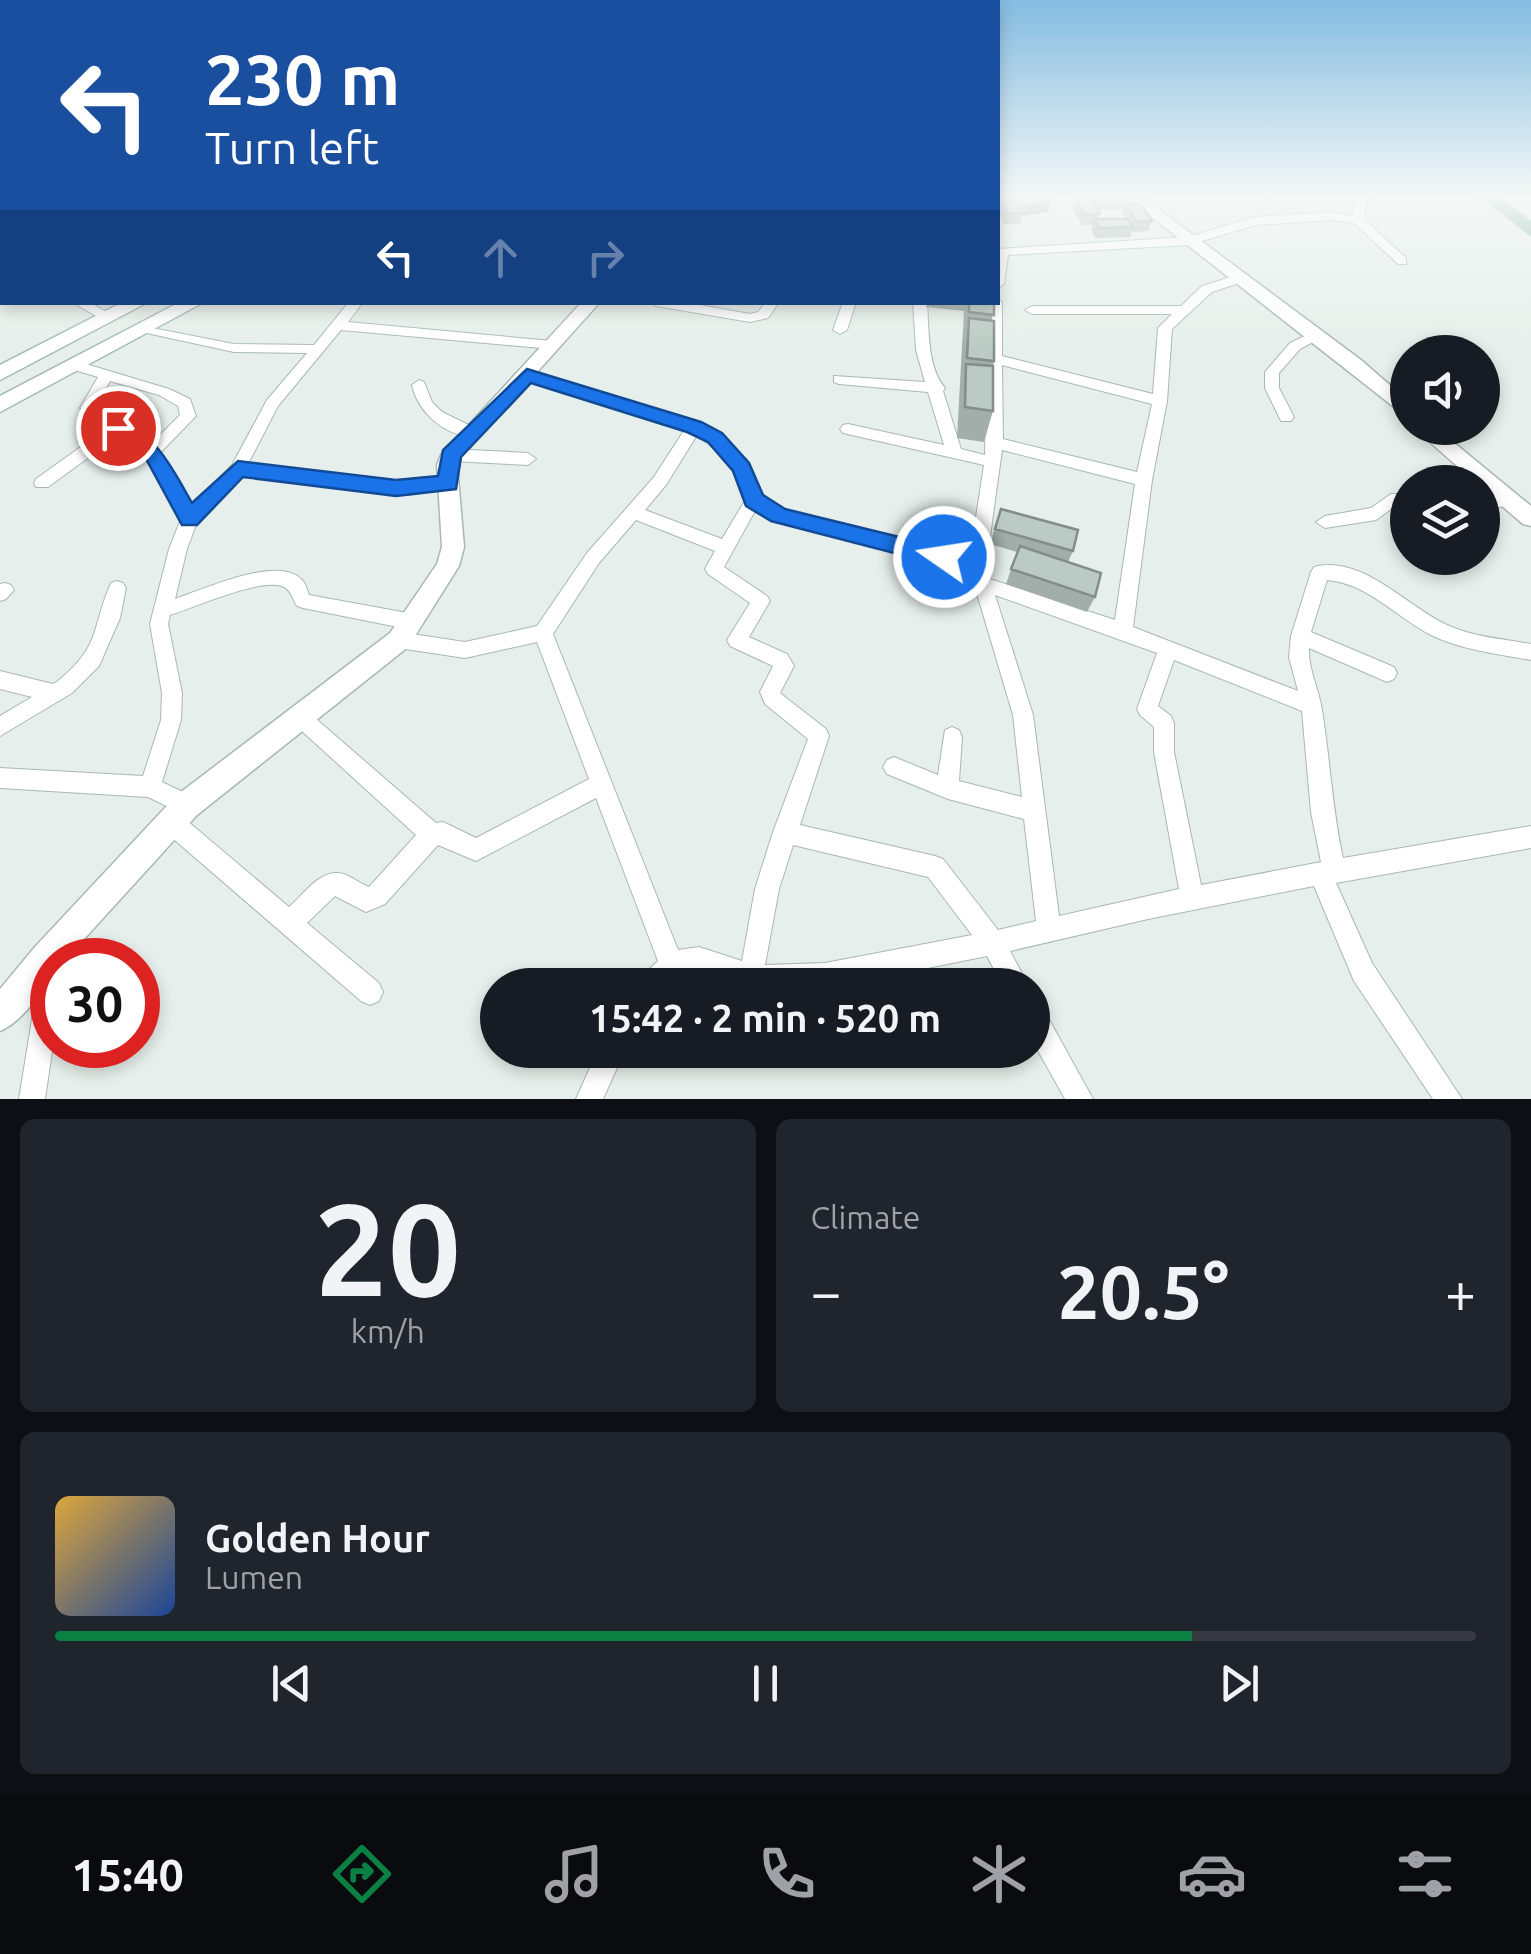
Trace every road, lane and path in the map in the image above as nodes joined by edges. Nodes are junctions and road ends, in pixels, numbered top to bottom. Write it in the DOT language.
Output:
graph roads {
  1 [pos="1081,247"];
  2 [pos="1198,247"];
  3 [pos="1387,247"];
  4 [pos="1000,252"];
  5 [pos="1402,261"];
  6 [pos="1240,278"];
  7 [pos="84,305"];
  8 [pos="133,305"];
  9 [pos="189,305"];
  10 [pos="354,305"];
  11 [pos="589,305"];
  12 [pos="674,305"];
  13 [pos="771,305"];
  14 [pos="849,305"];
  15 [pos="920,305"];
  16 [pos="996,305"];
  17 [pos="1032,310"];
  18 [pos="1180,310"];
  19 [pos="108,318"];
  20 [pos="337,325"];
  21 [pos="148,329"];
  22 [pos="840,330"];
  23 [pos="1315,335"];
  24 [pos="552,345"];
  25 [pos="314,349"];
  26 [pos="997,359"];
  27 [pos="76,366"];
  28 [pos="8,369"];
  29 [pos="527,375"];
  30 [pos="106,376"];
  31 [pos="839,379"];
  32 [pos="43,384"];
  33 [pos="419,385"];
  34 [pos="938,388"];
  35 [pos="1390,397"];
  36 [pos="1160,401"];
  37 [pos="0,405"];
  38 [pos="1286,418"];
  39 [pos="694,427"];
  40 [pos="118,428"];
  41 [pos="848,429"];
  42 [pos="470,432"];
  43 [pos="995,444"];
  44 [pos="1444,445"];
  45 [pos="952,449"];
  46 [pos="152,452"];
  47 [pos="451,455"];
  48 [pos="528,459"];
  49 [pos="989,461"];
  50 [pos="238,468"];
  51 [pos="1144,480"];
  52 [pos="42,483"];
  53 [pos="448,483"];
  54 [pos="754,500"];
  55 [pos="1500,501"];
  56 [pos="1511,501"];
  57 [pos="1390,502"];
  58 [pos="633,512"];
  59 [pos="1531,518"];
  60 [pos="190,519"];
  61 [pos="1325,522"];
  62 [pos="724,547"];
  63 [pos="979,574"];
  64 [pos="117,588"];
  65 [pos="164,610"];
  66 [pos="406,631"];
  67 [pos="543,632"];
  68 [pos="1123,632"];
  69 [pos="1300,636"];
  70 [pos="1168,649"];
  71 [pos="1531,652"];
  72 [pos="1387,674"];
  73 [pos="0,680"];
  74 [pos="53,694"];
  75 [pos="1312,706"];
  76 [pos="300,716"];
  77 [pos="0,727"];
  78 [pos="952,737"];
  79 [pos="894,767"];
  80 [pos="0,778"];
  81 [pos="602,784"];
  82 [pos="150,787"];
  83 [pos="948,789"];
  84 [pos="1035,811"];
  85 [pos="180,813"];
  86 [pos="784,832"];
  87 [pos="432,834"];
  88 [pos="1531,837"];
  89 [pos="1328,873"];
  90 [pos="1192,898"];
  91 [pos="290,923"];
  92 [pos="1048,932"];
  93 [pos="64,938"];
  94 [pos="992,942"];
  95 [pos="671,963"];
  96 [pos="666,968"];
  97 [pos="730,968"];
  98 [pos="752,968"];
  99 [pos="862,968"];
  100 [pos="1007,968"];
  101 [pos="30,975"];
  102 [pos="370,992"];
  103 [pos="5,1002"];
  104 [pos="1050,1046"];
  105 [pos="37,1068"];
  106 [pos="604,1068"];
  107 [pos="32,1099"];
  108 [pos="589,1099"];
  109 [pos="1080,1099"];
  110 [pos="1449,1099"];
  1 -- 4 [label="street"];
  2 -- 6 [label="street"];
  3 -- 5 [label="street"];
  6 -- 18 [label="street"];
  6 -- 23 [label="street"];
  7 -- 19 [label="street"];
  8 -- 19 [label="main road"];
  9 -- 21 [label="main road"];
  10 -- 20 [label="street"];
  11 -- 24 [label="street"];
  12 -- 13 [label="street"];
  14 -- 22 [label="street"];
  15 -- 34 [label="street"];
  16 -- 26 [label="street"];
  17 -- 18 [label="street"];
  18 -- 36 [label="street"];
  19 -- 28 [label="main road"];
  20 -- 24 [label="street"];
  20 -- 25 [label="street"];
  21 -- 25 [label="street"];
  21 -- 27 [label="main road"];
  23 -- 35 [label="street"];
  23 -- 38 [label="street"];
  24 -- 29 [label="street"];
  25 -- 50 [label="street"];
  26 -- 36 [label="street"];
  26 -- 43 [label="street"];
  27 -- 30 [label="street"];
  27 -- 32 [label="main road"];
  28 -- 32 [label="main road"];
  29 -- 39 [label="street"];
  29 -- 42 [label="street"];
  30 -- 40 [label="street"];
  30 -- 46 [label="street"];
  31 -- 34 [label="street"];
  32 -- 37 [label="main road"];
  33 -- 42 [label="street"];
  34 -- 45 [label="street"];
  36 -- 51 [label="street"];
  39 -- 54 [label="street"];
  39 -- 58 [label="street"];
  40 -- 46 [label="street"];
  40 -- 52 [label="street"];
  41 -- 45 [label="street"];
  42 -- 47 [label="street"];
  43 -- 49 [label="street"];
  43 -- 51 [label="street"];
  44 -- 56 [label="street"];
  45 -- 49 [label="street"];
  46 -- 60 [label="street"];
  47 -- 48 [label="street"];
  47 -- 53 [label="street"];
  49 -- 63 [label="street"];
  50 -- 53 [label="street"];
  50 -- 60 [label="street"];
  51 -- 68 [label="street"];
  53 -- 66 [label="street"];
  54 -- 62 [label="street"];
  54 -- 63 [label="street"];
  55 -- 56 [label="street"];
  56 -- 59 [label="street"];
  57 -- 61 [label="street"];
  58 -- 62 [label="street"];
  58 -- 67 [label="street"];
  60 -- 65 [label="street"];
  62 -- 86 [label="street"];
  63 -- 68 [label="street"];
  63 -- 84 [label="street"];
  64 -- 74 [label="street"];
  65 -- 66 [label="street"];
  65 -- 82 [label="street"];
  66 -- 67 [label="street"];
  66 -- 76 [label="street"];
  67 -- 81 [label="street"];
  68 -- 70 [label="street"];
  69 -- 71 [label="street"];
  69 -- 72 [label="street"];
  69 -- 75 [label="street"];
  70 -- 75 [label="street"];
  70 -- 90 [label="street"];
  73 -- 74 [label="street"];
  74 -- 77 [label="street"];
  75 -- 89 [label="street"];
  76 -- 85 [label="street"];
  76 -- 87 [label="street"];
  78 -- 83 [label="street"];
  79 -- 83 [label="street"];
  80 -- 82 [label="street"];
  81 -- 87 [label="street"];
  81 -- 95 [label="street"];
  82 -- 85 [label="street"];
  83 -- 84 [label="street"];
  84 -- 92 [label="street"];
  85 -- 91 [label="street"];
  85 -- 93 [label="street"];
  86 -- 94 [label="street"];
  86 -- 98 [label="street"];
  87 -- 91 [label="street"];
  88 -- 89 [label="street"];
  89 -- 90 [label="street"];
  89 -- 110 [label="street"];
  90 -- 92 [label="street"];
  91 -- 102 [label="street"];
  92 -- 94 [label="street"];
  94 -- 99 [label="street"];
  94 -- 100 [label="street"];
  95 -- 96 [label="street"];
  95 -- 97 [label="street"];
  101 -- 103 [label="street"];
  104 -- 109 [label="street"];
  105 -- 107 [label="street"];
  106 -- 108 [label="street"];
}
